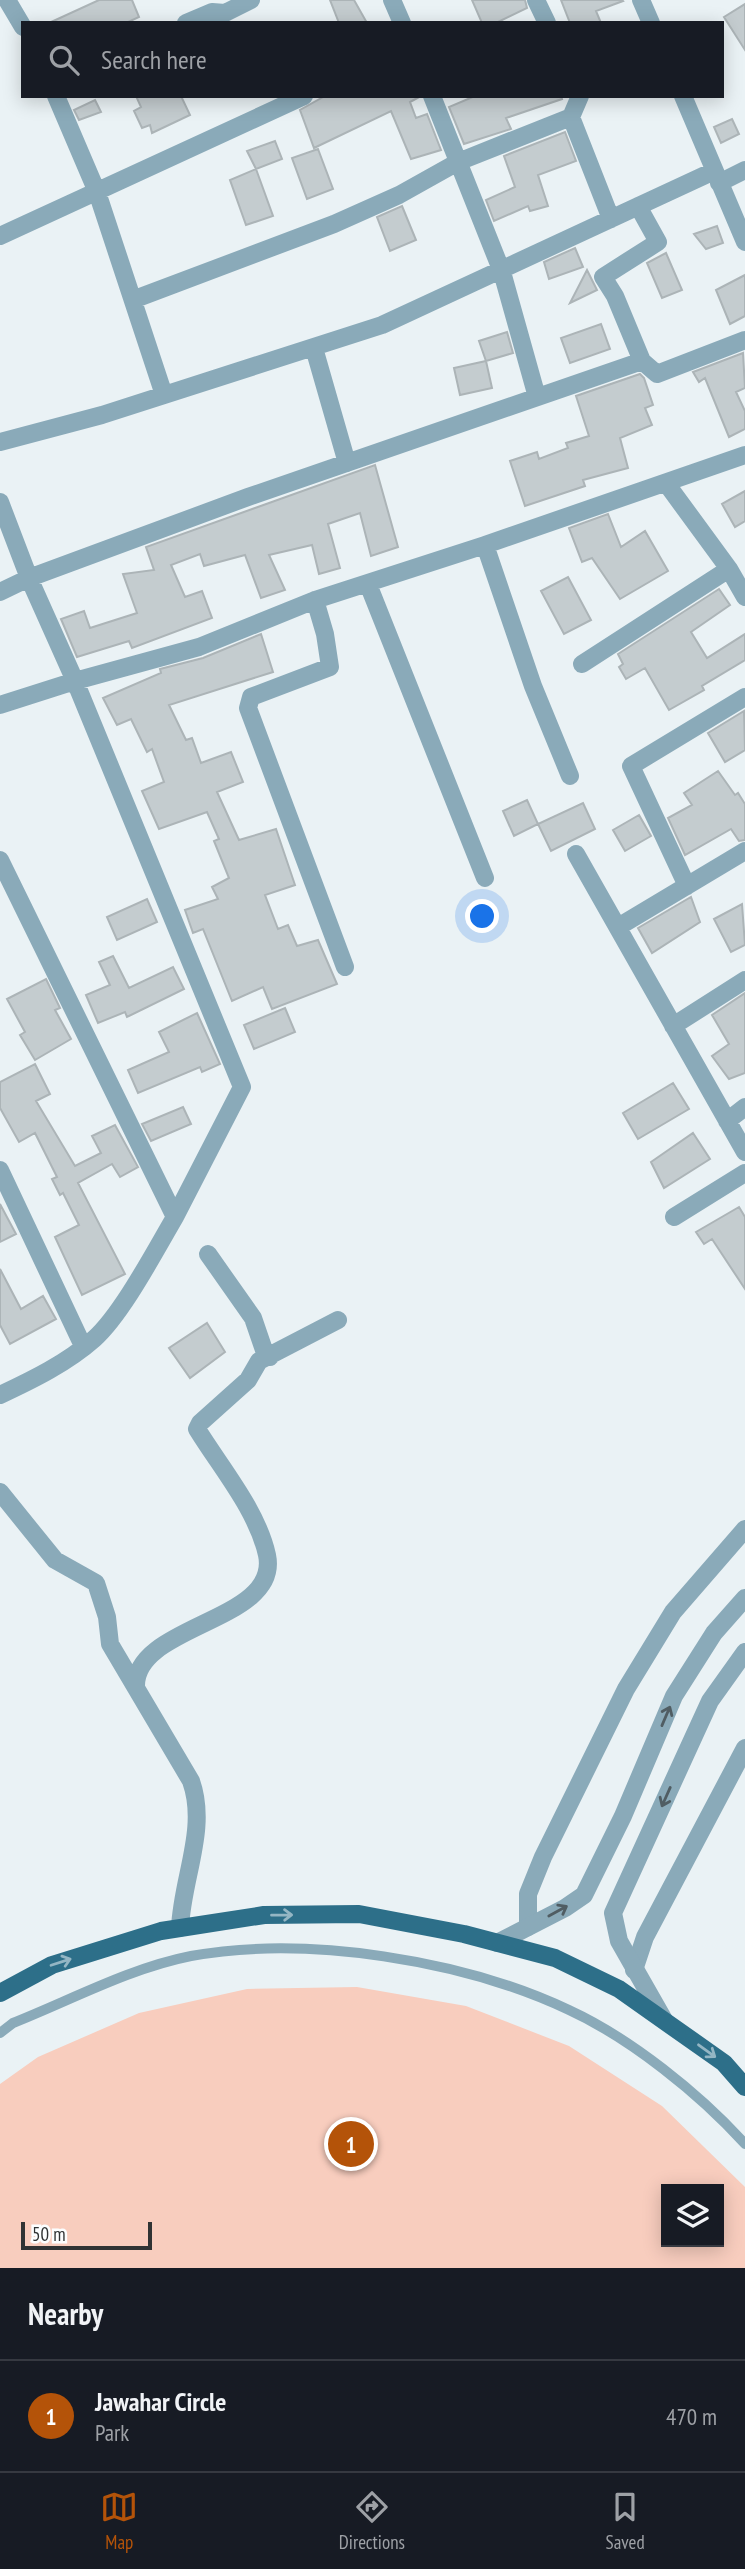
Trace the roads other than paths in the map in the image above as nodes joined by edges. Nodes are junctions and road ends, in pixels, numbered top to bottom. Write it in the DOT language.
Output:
graph roads {
  1 [pos="7,0"];
  2 [pos="251,0"];
  3 [pos="392,0"];
  4 [pos="536,0"];
  5 [pos="641,0"];
  6 [pos="192,21"];
  7 [pos="401,21"];
  8 [pos="546,21"];
  9 [pos="650,21"];
  10 [pos="21,24"];
  11 [pos="57,98"];
  12 [pos="300,98"];
  13 [pos="433,98"];
  14 [pos="579,98"];
  15 [pos="684,98"];
  16 [pos="570,117"];
  17 [pos="458,162"];
  18 [pos="745,170"];
  19 [pos="717,177"];
  20 [pos="97,192"];
  21 [pos="638,206"];
  22 [pos="611,219"];
  23 [pos="0,236"];
  24 [pos="745,242"];
  25 [pos="502,272"];
  26 [pos="135,299"];
  27 [pos="745,340"];
  28 [pos="314,348"];
  29 [pos="642,361"];
  30 [pos="164,395"];
  31 [pos="537,397"];
  32 [pos="0,442"];
  33 [pos="745,456"];
  34 [pos="347,463"];
  35 [pos="666,483"];
  36 [pos="0,502"];
  37 [pos="485,545"];
  38 [pos="729,569"];
  39 [pos="29,579"];
  40 [pos="368,584"];
  41 [pos="0,592"];
  42 [pos="745,597"];
  43 [pos="315,600"];
  44 [pos="582,664"];
  45 [pos="75,681"];
  46 [pos="745,697"];
  47 [pos="0,705"];
  48 [pos="570,776"];
  49 [pos="745,851"];
  50 [pos="576,854"];
  51 [pos="0,860"];
  52 [pos="485,878"];
  53 [pos="687,886"];
  54 [pos="618,927"];
  55 [pos="345,967"];
  56 [pos="745,980"];
  57 [pos="673,1026"];
  58 [pos="745,1107"];
  59 [pos="727,1121"];
  60 [pos="745,1152"];
  61 [pos="0,1170"];
  62 [pos="745,1173"];
  63 [pos="175,1217"];
  64 [pos="674,1217"];
  65 [pos="208,1254"];
  66 [pos="338,1320"];
  67 [pos="83,1346"];
  68 [pos="270,1357"];
  69 [pos="0,1395"];
  70 [pos="0,1492"];
  71 [pos="745,1529"];
  72 [pos="745,1598"];
  73 [pos="745,1652"];
  74 [pos="136,1686"];
  75 [pos="745,1748"];
  76 [pos="528,1927"];
  77 [pos="180,1928"];
  78 [pos="497,1942"];
  79 [pos="634,1970"];
  80 [pos="0,1993"];
  81 [pos="664,2020"];
  82 [pos="0,2033"];
  83 [pos="745,2087"];
  84 [pos="745,2144"];
  1 -- 10 [label="street"];
  2 -- 6 [label="street"];
  3 -- 7 [label="street"];
  4 -- 8 [label="street"];
  5 -- 9 [label="street"];
  11 -- 20 [label="street"];
  12 -- 20 [label="street"];
  13 -- 17 [label="street"];
  14 -- 16 [label="street"];
  15 -- 19 [label="street"];
  16 -- 17 [label="street"];
  16 -- 22 [label="street"];
  17 -- 25 [label="street"];
  17 -- 26 [label="street"];
  18 -- 19 [label="street"];
  19 -- 21 [label="street"];
  19 -- 24 [label="street"];
  20 -- 23 [label="street"];
  20 -- 26 [label="street"];
  21 -- 22 [label="street"];
  21 -- 29 [label="street"];
  22 -- 25 [label="street"];
  25 -- 28 [label="street"];
  25 -- 31 [label="street"];
  26 -- 30 [label="street"];
  27 -- 29 [label="street"];
  28 -- 30 [label="street"];
  28 -- 34 [label="street"];
  29 -- 31 [label="street"];
  30 -- 32 [label="street"];
  31 -- 34 [label="street"];
  33 -- 35 [label="street"];
  34 -- 39 [label="street"];
  35 -- 37 [label="street"];
  35 -- 38 [label="street"];
  36 -- 39 [label="street"];
  37 -- 40 [label="street"];
  37 -- 48 [label="street"];
  38 -- 42 [label="street"];
  38 -- 44 [label="street"];
  39 -- 41 [label="street"];
  39 -- 45 [label="street"];
  40 -- 43 [label="street"];
  40 -- 52 [label="street"];
  43 -- 45 [label="street"];
  43 -- 55 [label="street"];
  45 -- 47 [label="street"];
  45 -- 63 [label="street"];
  46 -- 53 [label="street"];
  49 -- 53 [label="street"];
  50 -- 54 [label="street"];
  51 -- 63 [label="street"];
  53 -- 54 [label="street"];
  54 -- 57 [label="street"];
  56 -- 57 [label="street"];
  57 -- 59 [label="street"];
  58 -- 59 [label="street"];
  59 -- 60 [label="street"];
  61 -- 67 [label="street"];
  62 -- 64 [label="street"];
  63 -- 67 [label="street"];
  65 -- 68 [label="street"];
  66 -- 68 [label="street"];
  67 -- 69 [label="street"];
  68 -- 74 [label="street"];
  70 -- 74 [label="street"];
  71 -- 76 [label="street"];
  76 -- 72 [label="street, one-way"];
  73 -- 79 [label="street, one-way"];
  74 -- 77 [label="street"];
  75 -- 79 [label="street"];
  76 -- 78 [label="street"];
  77 -- 78 [label="main road, one-way"];
  80 -- 77 [label="main road, one-way"];
  78 -- 81 [label="main road"];
  79 -- 81 [label="street"];
  81 -- 83 [label="main road, one-way"];
  82 -- 84 [label="lane"];
}
